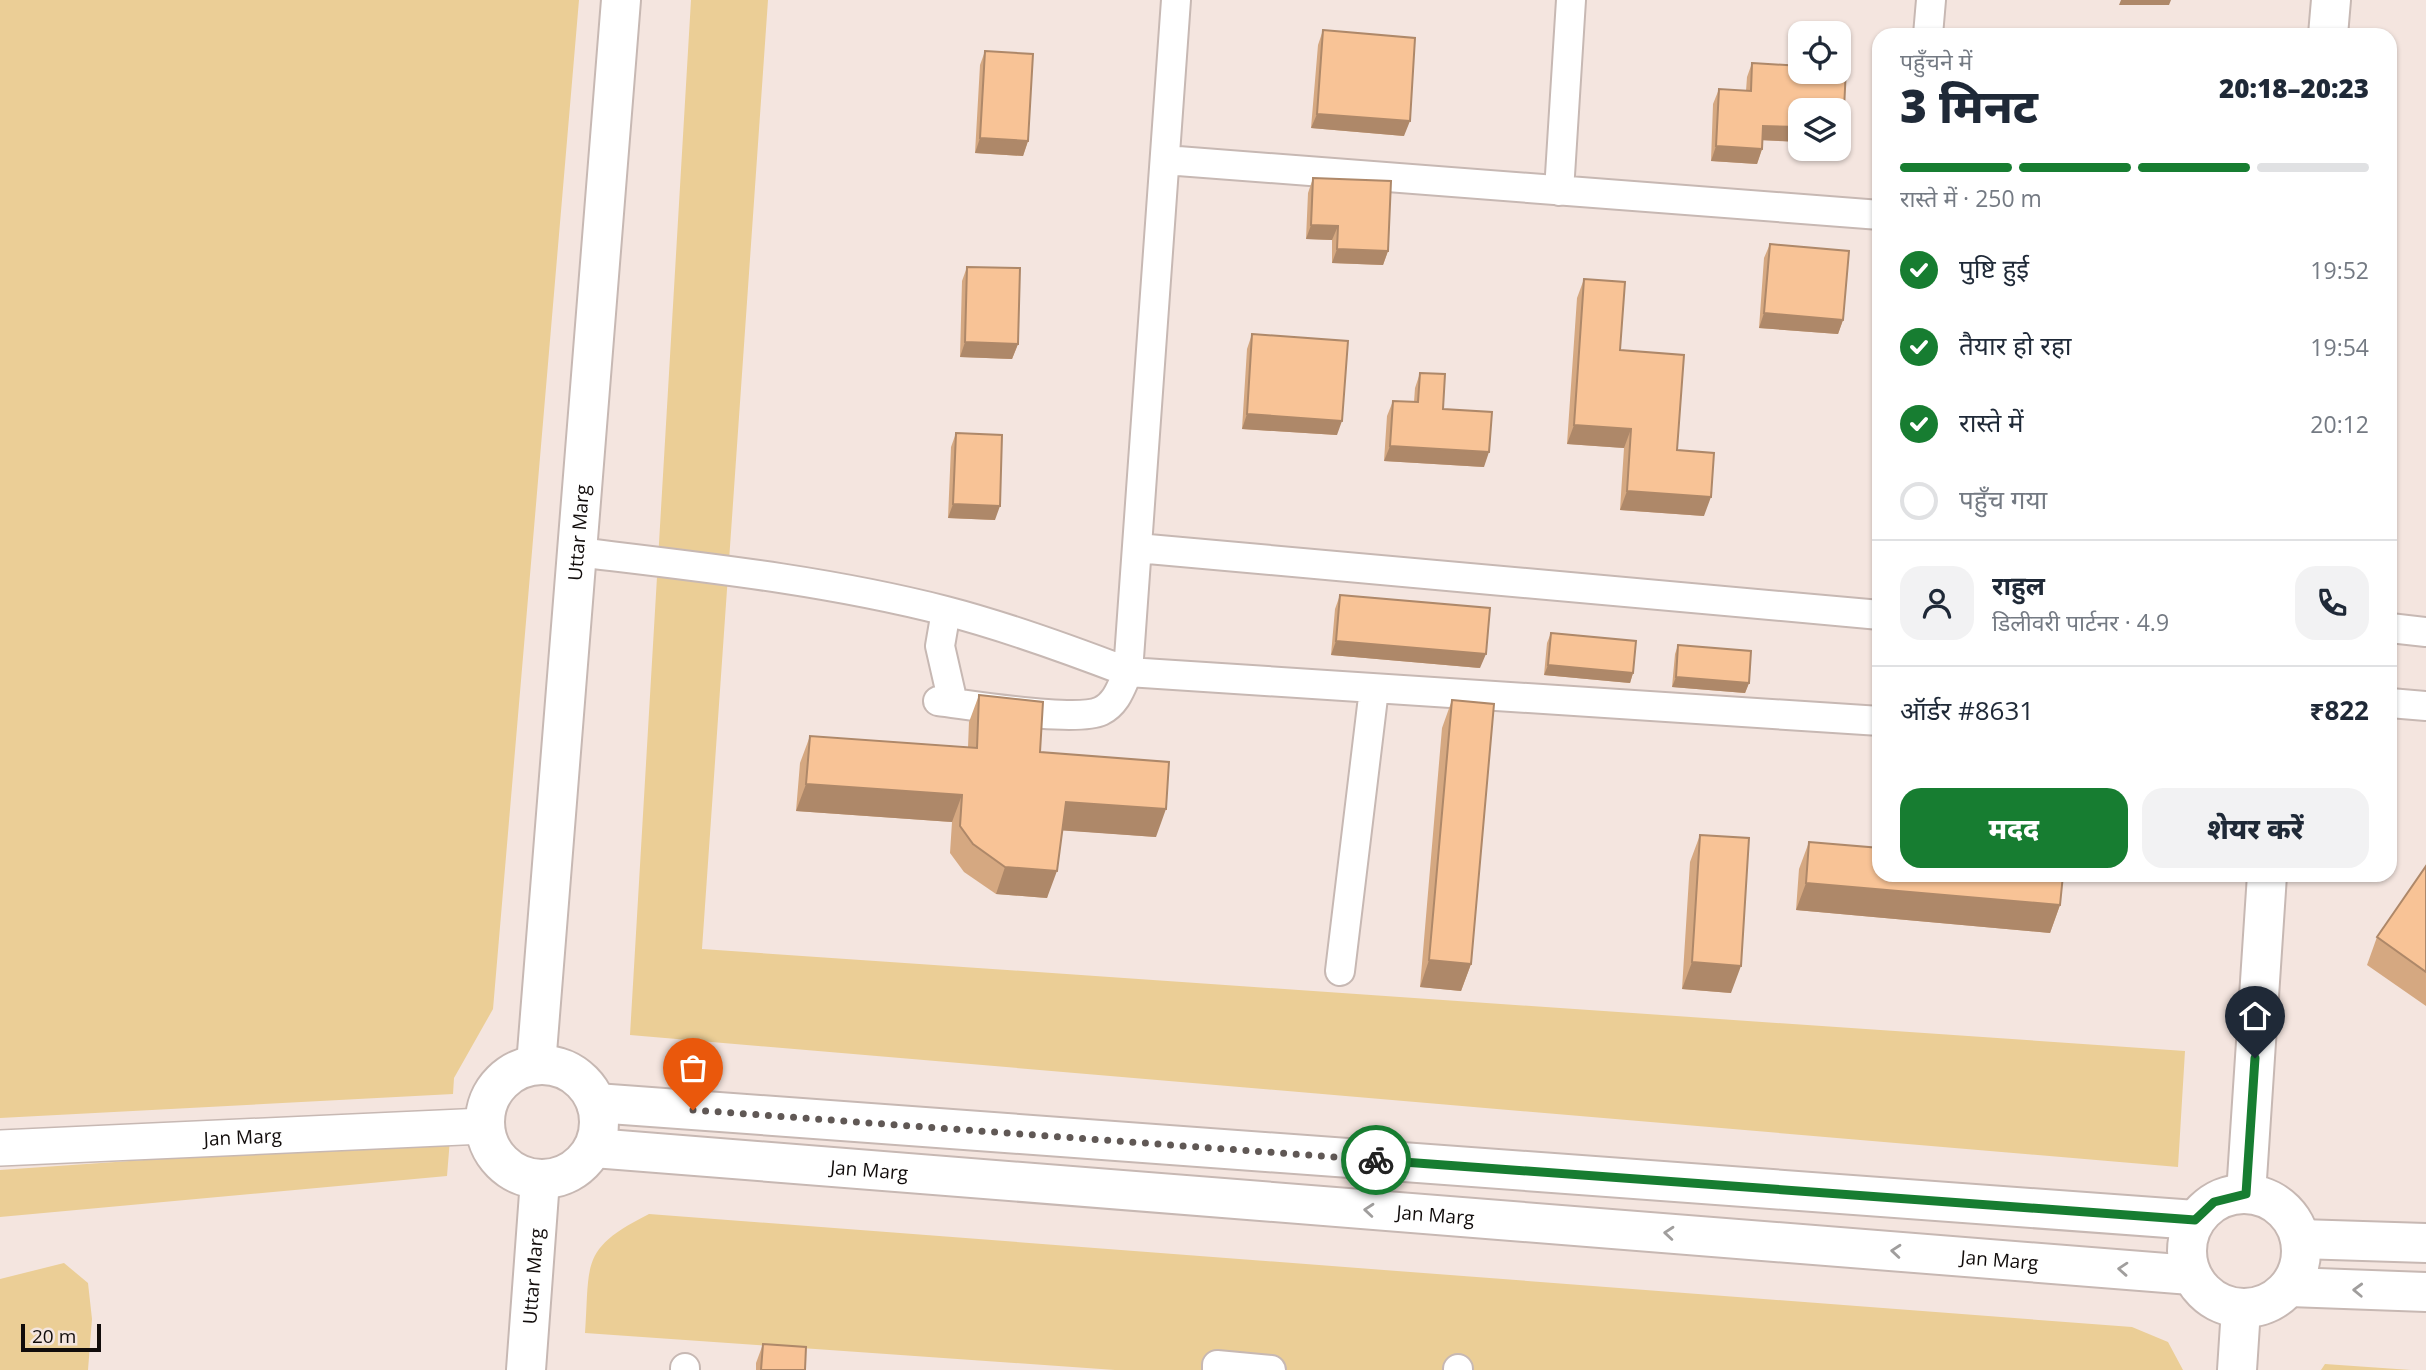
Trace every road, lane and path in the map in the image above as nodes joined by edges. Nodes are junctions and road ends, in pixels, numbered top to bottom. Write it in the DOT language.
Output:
graph roads {
  1 [pos="621,0"];
  2 [pos="1176,0"];
  3 [pos="1572,0"];
  4 [pos="1931,0"];
  5 [pos="2331,0"];
  6 [pos="1929,28"];
  7 [pos="2329,28"];
  8 [pos="1165,160"];
  9 [pos="1559,191"];
  10 [pos="1872,214"];
  11 [pos="1138,548"];
  12 [pos="577,552"];
  13 [pos="946,611"];
  14 [pos="1872,614"];
  15 [pos="2397,629"];
  16 [pos="2426,632"];
  17 [pos="1128,672"];
  18 [pos="1374,690"];
  19 [pos="2397,704"];
  20 [pos="2426,706"];
  21 [pos="1872,715"];
  22 [pos="2267,882"];
  23 [pos="1340,971"];
  24 [pos="536,1065"];
  25 [pos="596,1102"];
  26 [pos="484,1126"];
  27 [pos="0,1148"];
  28 [pos="594,1148"];
  29 [pos="540,1180"];
  30 [pos="2246,1194"];
  31 [pos="2195,1220"];
  32 [pos="2300,1239"];
  33 [pos="2426,1243"];
  34 [pos="2191,1275"];
  35 [pos="2290,1287"];
  36 [pos="2426,1292"];
  37 [pos="2241,1309"];
  38 [pos="526,1370"];
  39 [pos="1217,1370"];
  40 [pos="1271,1370"];
  41 [pos="2237,1370"];
  1 -- 12 [label="main road, Uttar Marg"];
  2 -- 8 [label="street"];
  3 -- 9 [label="street"];
  4 -- 6 [label="street"];
  5 -- 7 [label="main road"];
  8 -- 9 [label="street"];
  8 -- 11 [label="street"];
  9 -- 10 [label="street"];
  11 -- 14 [label="street"];
  11 -- 17 [label="street"];
  12 -- 13 [label="street"];
  12 -- 24 [label="main road, Uttar Marg"];
  13 -- 17 [label="street"];
  13 -- 17 [label="street"];
  15 -- 16 [label="street"];
  17 -- 18 [label="street"];
  18 -- 21 [label="street"];
  18 -- 23 [label="street"];
  19 -- 20 [label="street"];
  22 -- 30 [label="main road"];
  24 -- 25 [label="main road"];
  24 -- 26 [label="main road"];
  25 -- 28 [label="main road"];
  25 -- 31 [label="main road"];
  26 -- 27 [label="street, Jan Marg"];
  26 -- 29 [label="main road"];
  28 -- 29 [label="main road"];
  34 -- 28 [label="main road, Jan Marg, one-way"];
  29 -- 38 [label="main road, Uttar Marg"];
  30 -- 31 [label="main road"];
  30 -- 32 [label="main road"];
  31 -- 34 [label="main road"];
  32 -- 33 [label="main road"];
  32 -- 35 [label="main road"];
  34 -- 37 [label="main road"];
  36 -- 35 [label="main road, one-way"];
  35 -- 37 [label="main road"];
  37 -- 41 [label="main road"];
  39 -- 40 [label="street"];
}
